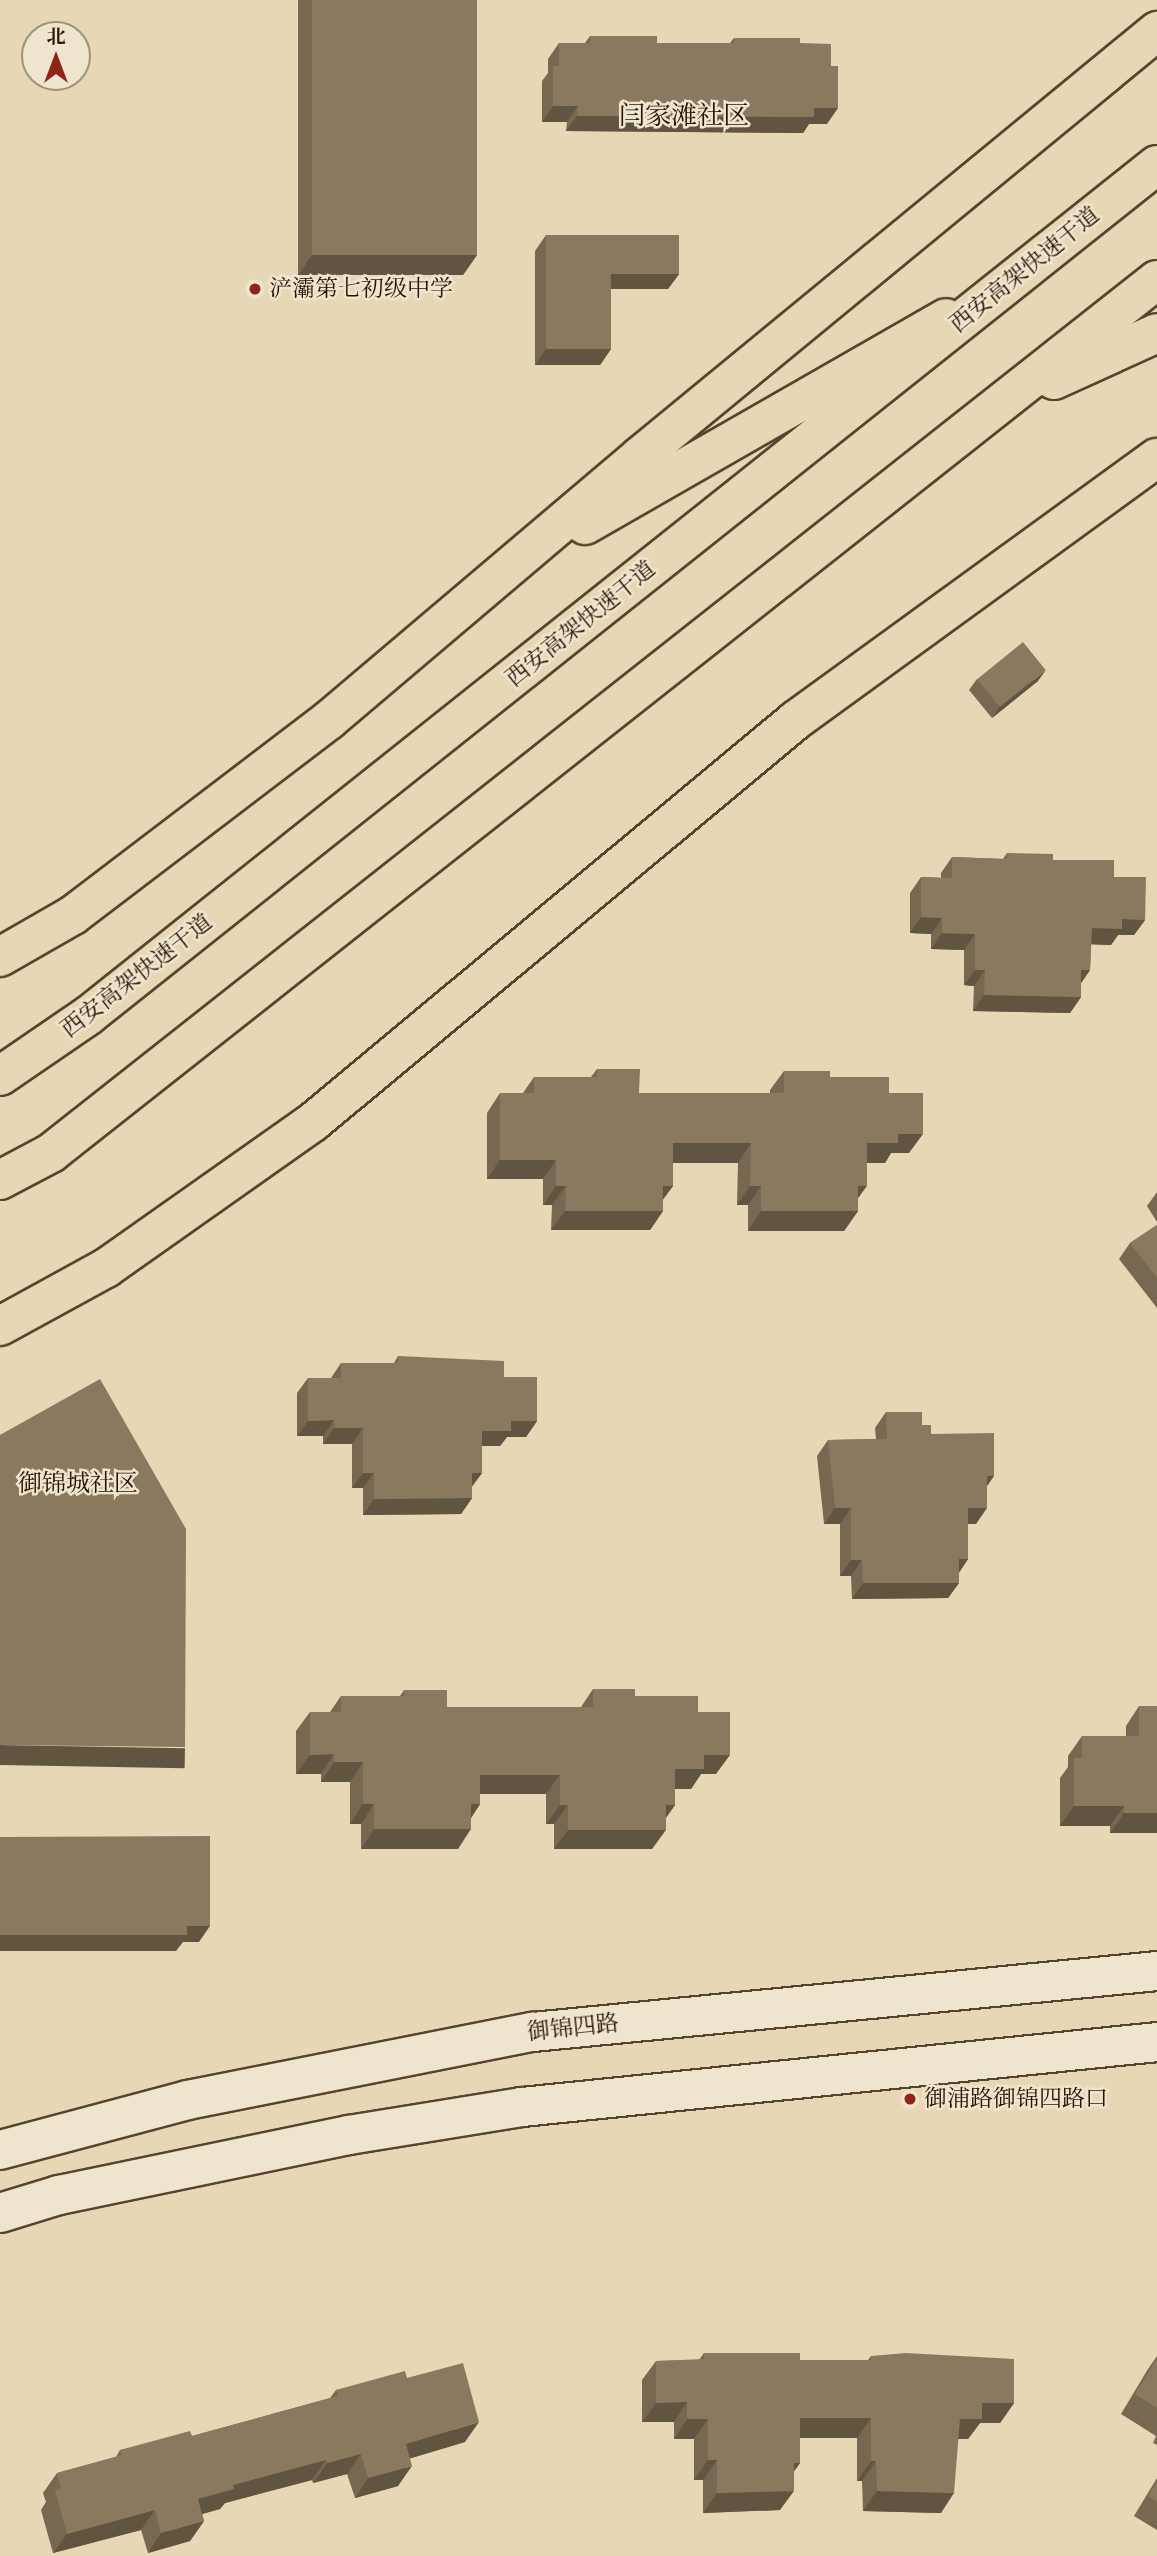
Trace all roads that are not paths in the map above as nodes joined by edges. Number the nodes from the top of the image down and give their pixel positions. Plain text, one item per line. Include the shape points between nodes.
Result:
1 (1157, 31) edge
2 (1157, 165) edge
3 (1157, 280) edge
4 (1012, 281) junction
5 (1157, 334) edge
6 (998, 406) junction
7 (1157, 457) edge
8 (502, 572) junction
9 (0, 957) edge
10 (0, 1076) edge
11 (0, 1180) edge
12 (0, 1326) edge
13 (1157, 1971) edge
14 (1157, 2042) edge
15 (0, 2150) edge
16 (0, 2213) edge

1 - 8 main road
2 - 4 main road, 西安高架快速干道
3 - 6 main road
4 - 8 main road
4 - 10 main road, 西安高架快速干道 via 89,1015
5 - 6 main road
6 - 11 main road via 51,1153
7 - 12 main road via 796,720 313,1122 106,1268
8 - 9 main road via 329,720 73,915
13 - 15 street, 御锦四路 via 533,2032 188,2100
14 - 16 street via 522,2107 349,2135 59,2195

